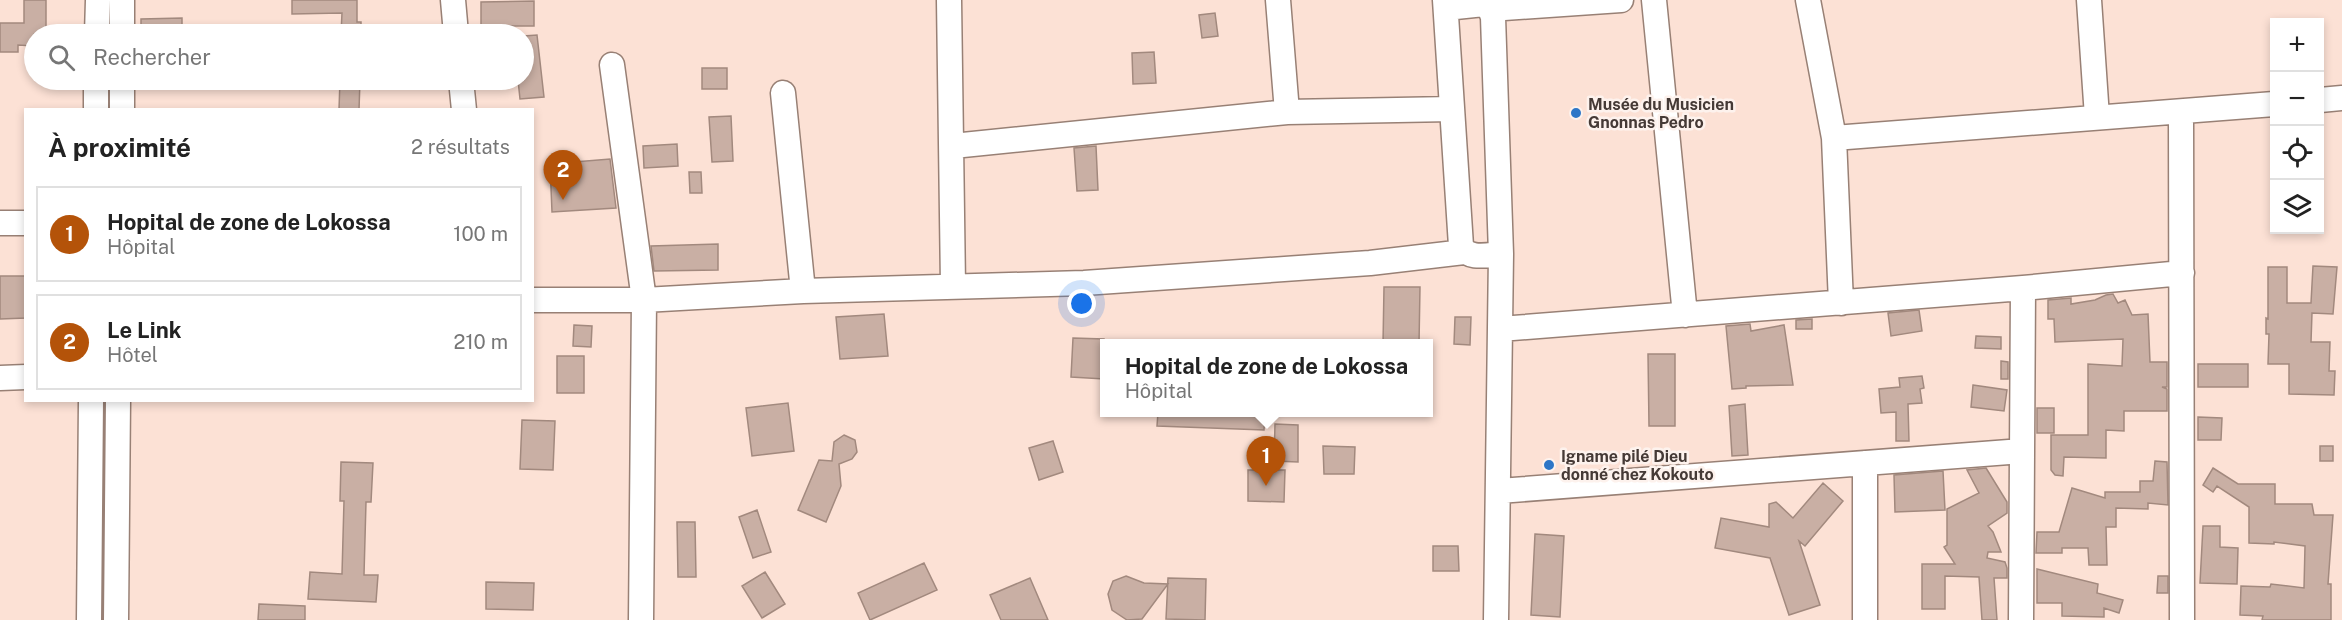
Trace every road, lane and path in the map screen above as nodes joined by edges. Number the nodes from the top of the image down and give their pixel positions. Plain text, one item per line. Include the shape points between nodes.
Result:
1 (98, 0) edge
2 (122, 0) edge
3 (453, 0) edge
4 (949, 0) edge
5 (1278, 0) edge
6 (1621, 0) edge
7 (1654, 0) edge
8 (1808, 0) edge
9 (2089, 0) edge
10 (1445, 4) edge
11 (1490, 9) junction
12 (97, 24) edge
13 (122, 24) edge
14 (455, 24) edge
15 (612, 66) dead end
16 (96, 90) edge
17 (122, 90) edge
18 (462, 90) edge
19 (783, 93) dead end
20 (2342, 98) edge
21 (2324, 100) edge
22 (2270, 104) edge
23 (96, 108) edge
24 (122, 108) edge
25 (464, 108) edge
26 (1452, 109) junction
27 (1287, 112) junction
28 (2181, 113) junction
29 (2097, 117) junction
30 (1833, 138) junction
31 (953, 146) junction
32 (0, 223) edge
33 (24, 223) edge
34 (1464, 252) junction
35 (1501, 254) junction
36 (2182, 273) junction
37 (953, 286) junction
38 (2023, 288) junction
39 (803, 291) junction
40 (534, 300) edge
41 (644, 300) junction
42 (1841, 303) junction
43 (1685, 315) junction
44 (1500, 329) junction
45 (24, 377) edge
46 (0, 378) edge
47 (91, 402) edge
48 (118, 402) edge
49 (2022, 451) junction
50 (1865, 463) junction
51 (1499, 491) junction
52 (89, 620) edge
53 (116, 620) edge
54 (641, 620) edge
55 (1496, 620) edge
56 (1865, 620) edge
57 (2021, 620) edge
58 (2182, 620) edge

1 - 12 street
2 - 13 street
3 - 14 street
4 - 31 street
5 - 27 street
6 - 11 street
7 - 43 street
8 - 30 street
9 - 29 street
10 - 11 street via 1484,4
10 - 26 street
11 - 35 street
15 - 41 street
16 - 23 street
17 - 24 street
18 - 25 street
19 - 39 street
20 - 21 street
22 - 28 street
26 - 27 street
26 - 34 street
27 - 31 street
28 - 29 street
28 - 36 street
29 - 30 street
30 - 42 street
31 - 37 street
32 - 33 street
34 - 35 street
34 - 37 street via 1370,263 1096,282
35 - 44 street
36 - 38 street
36 - 58 street
37 - 39 street
38 - 42 street
38 - 49 street
39 - 41 street
40 - 41 street
41 - 54 street
42 - 43 street
43 - 44 street
44 - 51 street
45 - 46 street
47 - 52 street
48 - 53 street
49 - 50 street
49 - 57 street
50 - 51 street
50 - 56 street
51 - 55 street

